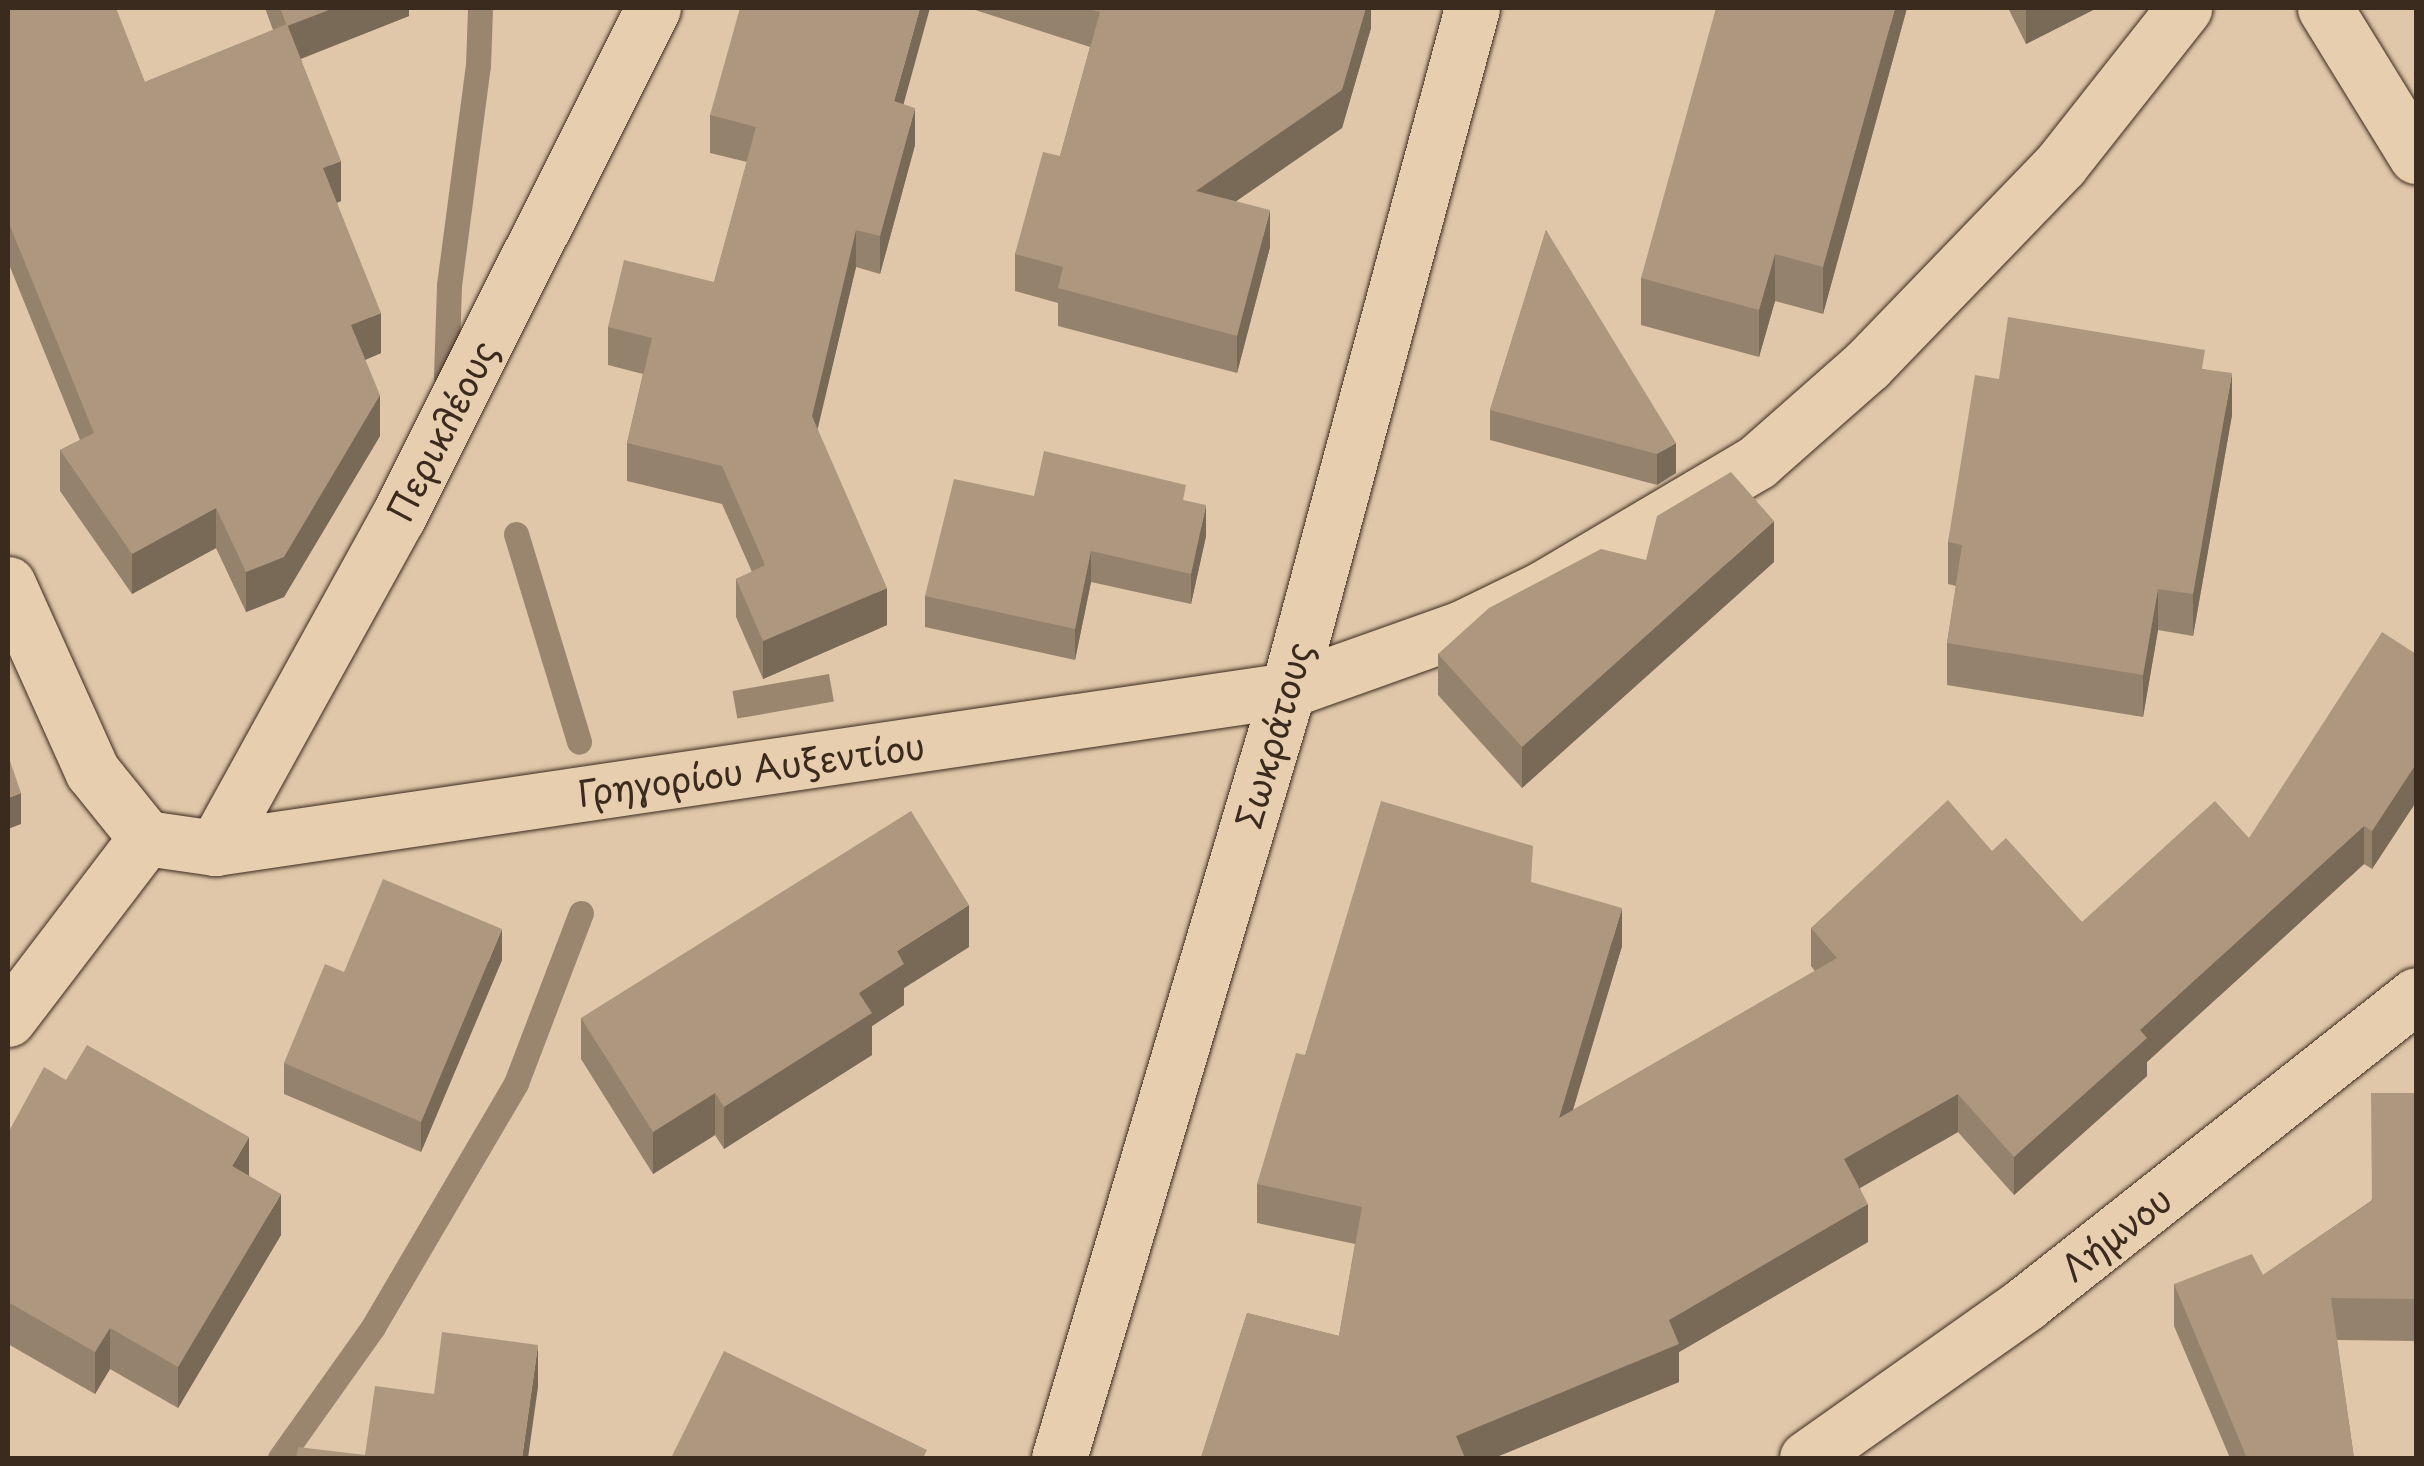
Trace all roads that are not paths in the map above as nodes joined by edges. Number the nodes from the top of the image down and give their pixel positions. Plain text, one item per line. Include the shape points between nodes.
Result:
1 (653, 8) edge
2 (1472, 8) edge
3 (2184, 8) edge
4 (2325, 8) edge
5 (2416, 156) edge
6 (8, 584) edge
7 (1288, 690) junction
8 (146, 838) junction
9 (215, 848) junction
10 (2416, 995) edge
11 (8, 1019) edge
12 (1060, 1458) edge
13 (1807, 1458) edge

1 - 9 street, Περικλέους via 398,517
2 - 7 street, Σωκράτους
3 - 7 street, Γρηγορίου Αυξεντίου via 2061,164 1868,364 1757,462 1647,533 1462,628
4 - 5 street
6 - 8 street via 92,772
7 - 9 street, Γρηγορίου Αυξεντίου
7 - 12 street, Σωκράτους
8 - 9 street, Γρηγορίου Αυξεντίου
8 - 11 street
10 - 13 street, Λήμνου via 2026,1304

